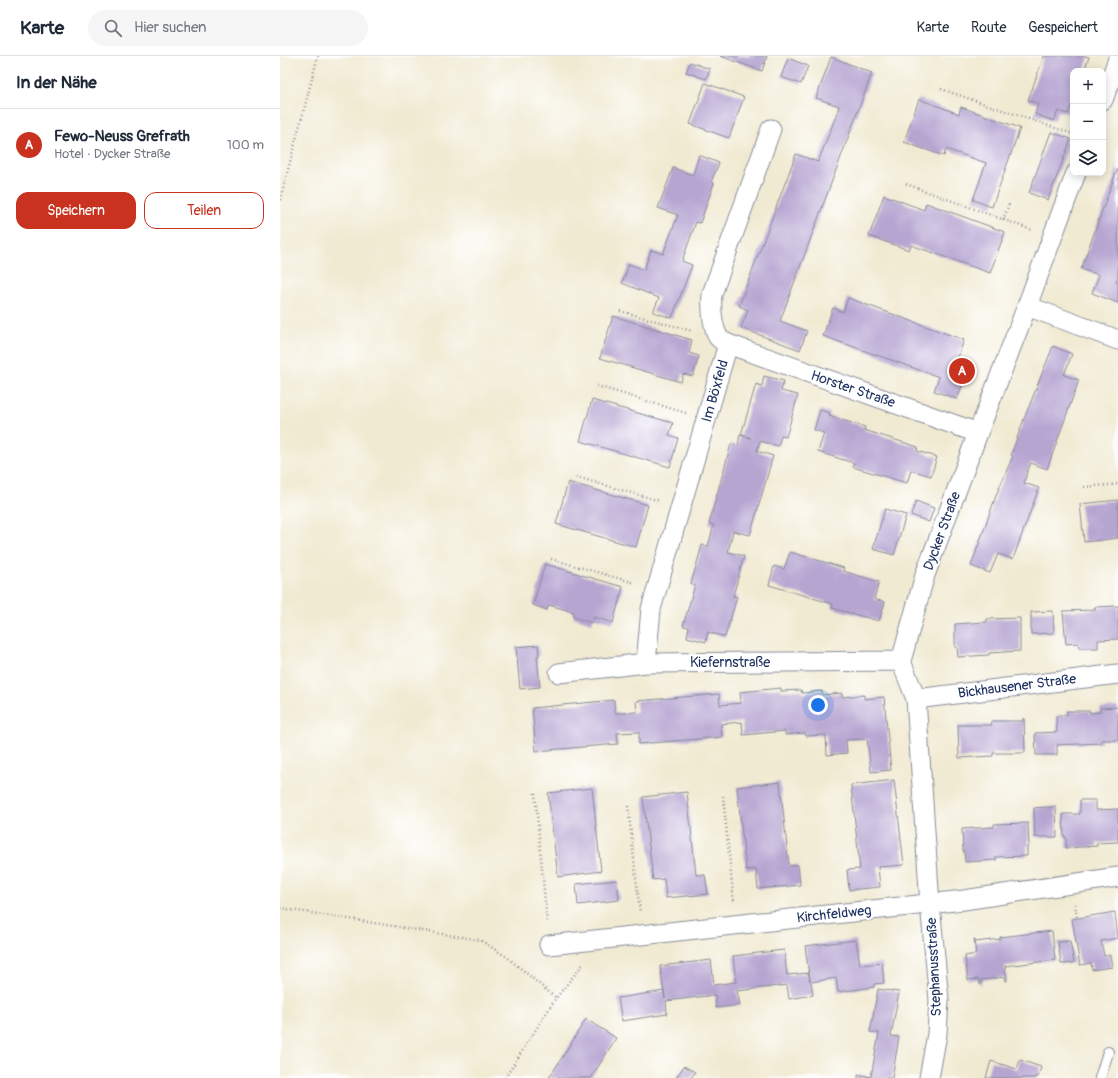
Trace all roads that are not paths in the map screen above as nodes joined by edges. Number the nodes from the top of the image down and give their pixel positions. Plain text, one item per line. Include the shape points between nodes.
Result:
1 (1118, 58) edge
2 (1106, 92) edge
3 (771, 129) dead end
4 (1075, 176) edge
5 (1027, 306) junction
6 (1118, 340) edge
7 (724, 341) junction
8 (978, 433) junction
9 (901, 661) junction
10 (646, 663) junction
11 (559, 673) dead end
12 (1118, 674) edge
13 (916, 698) junction
14 (1118, 877) edge
15 (930, 904) junction
16 (549, 945) road end
17 (1108, 1052) dead end
18 (929, 1078) edge
19 (1100, 1078) edge

1 - 2 street
3 - 7 street, Im Böxfeld via 712,294 712,317
4 - 5 street, Dycker Straße
5 - 6 street
5 - 8 street, Dycker Straße
7 - 8 street, Horster Straße
7 - 10 street, Im Böxfeld via 707,420 651,609
8 - 9 street, Dycker Straße via 925,575
9 - 10 street, Kiefernstraße
9 - 13 street
10 - 11 street, Kiefernstraße
12 - 13 street, Bickhausener Straße
13 - 15 street
14 - 15 street, Kirchfeldweg
15 - 16 street, Kirchfeldweg
15 - 18 street, Stephanusstraße via 939,1000 937,1034
17 - 19 lane

